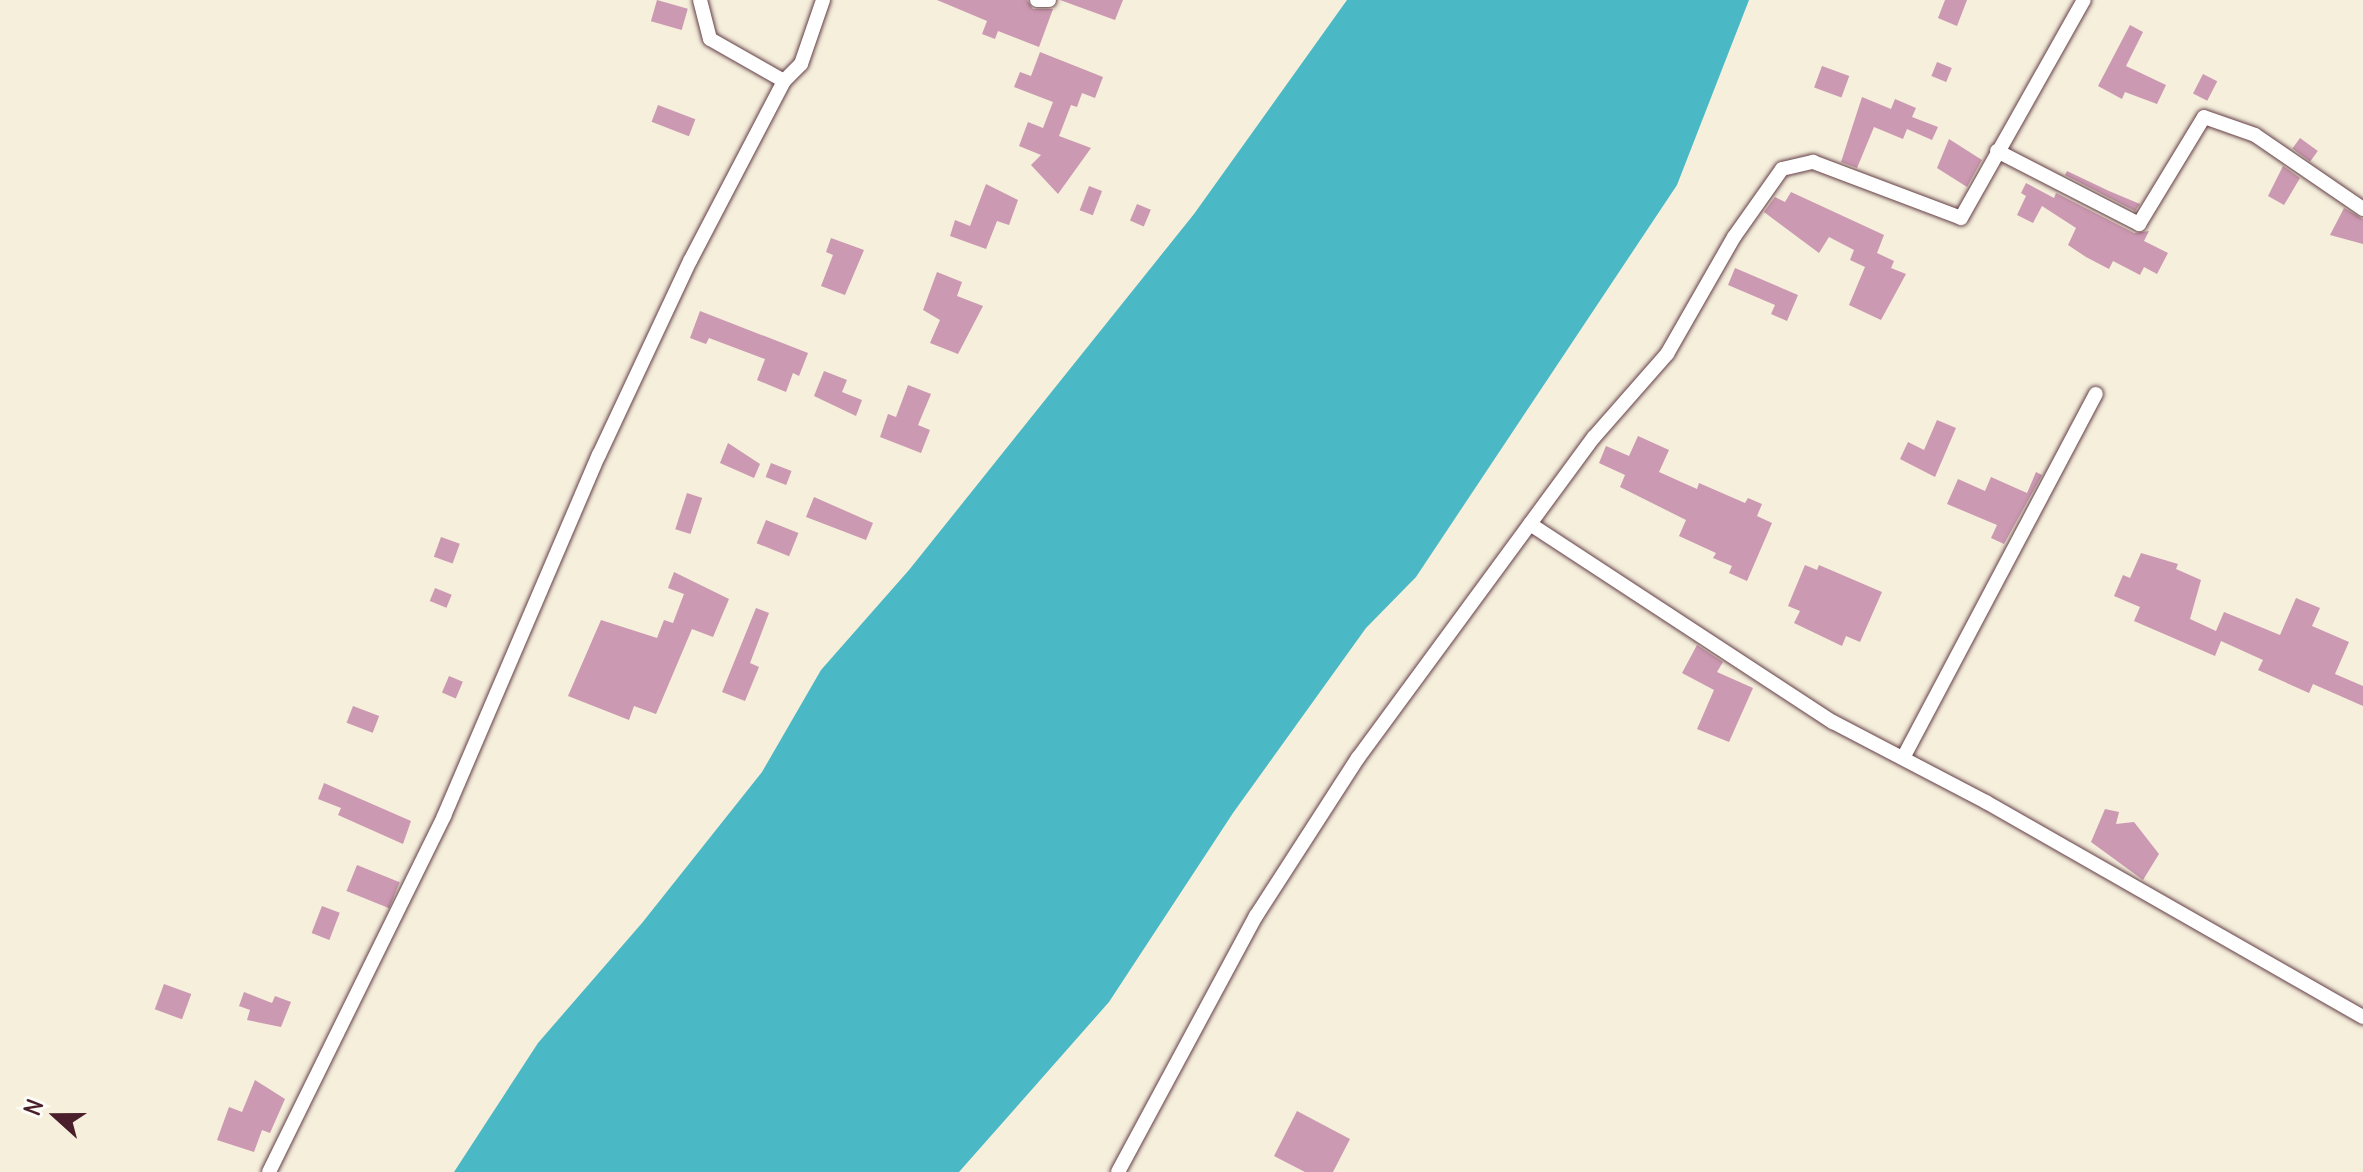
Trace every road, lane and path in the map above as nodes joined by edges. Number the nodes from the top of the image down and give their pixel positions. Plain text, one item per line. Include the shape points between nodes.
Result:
1 (700, 0) edge
2 (823, 0) edge
3 (1037, 0) edge
4 (1049, 0) edge
5 (2084, 0) edge
6 (784, 81) junction
7 (1997, 151) junction
8 (2363, 209) edge
9 (2096, 394) dead end
10 (1530, 524) junction
11 (1903, 758) junction
12 (2363, 1017) edge
13 (269, 1172) edge
14 (1118, 1172) edge

1 - 6 street via 710,39
2 - 6 street via 801,64
3 - 4 street
5 - 7 street
6 - 13 street via 690,261 599,455 444,816
7 - 8 street via 2139,224 2204,117 2255,135
7 - 10 street via 1961,218 1813,162 1782,169 1734,237 1667,354 1594,437
9 - 11 street
10 - 11 street via 1766,680
10 - 14 street via 1358,758 1256,916
11 - 12 street

